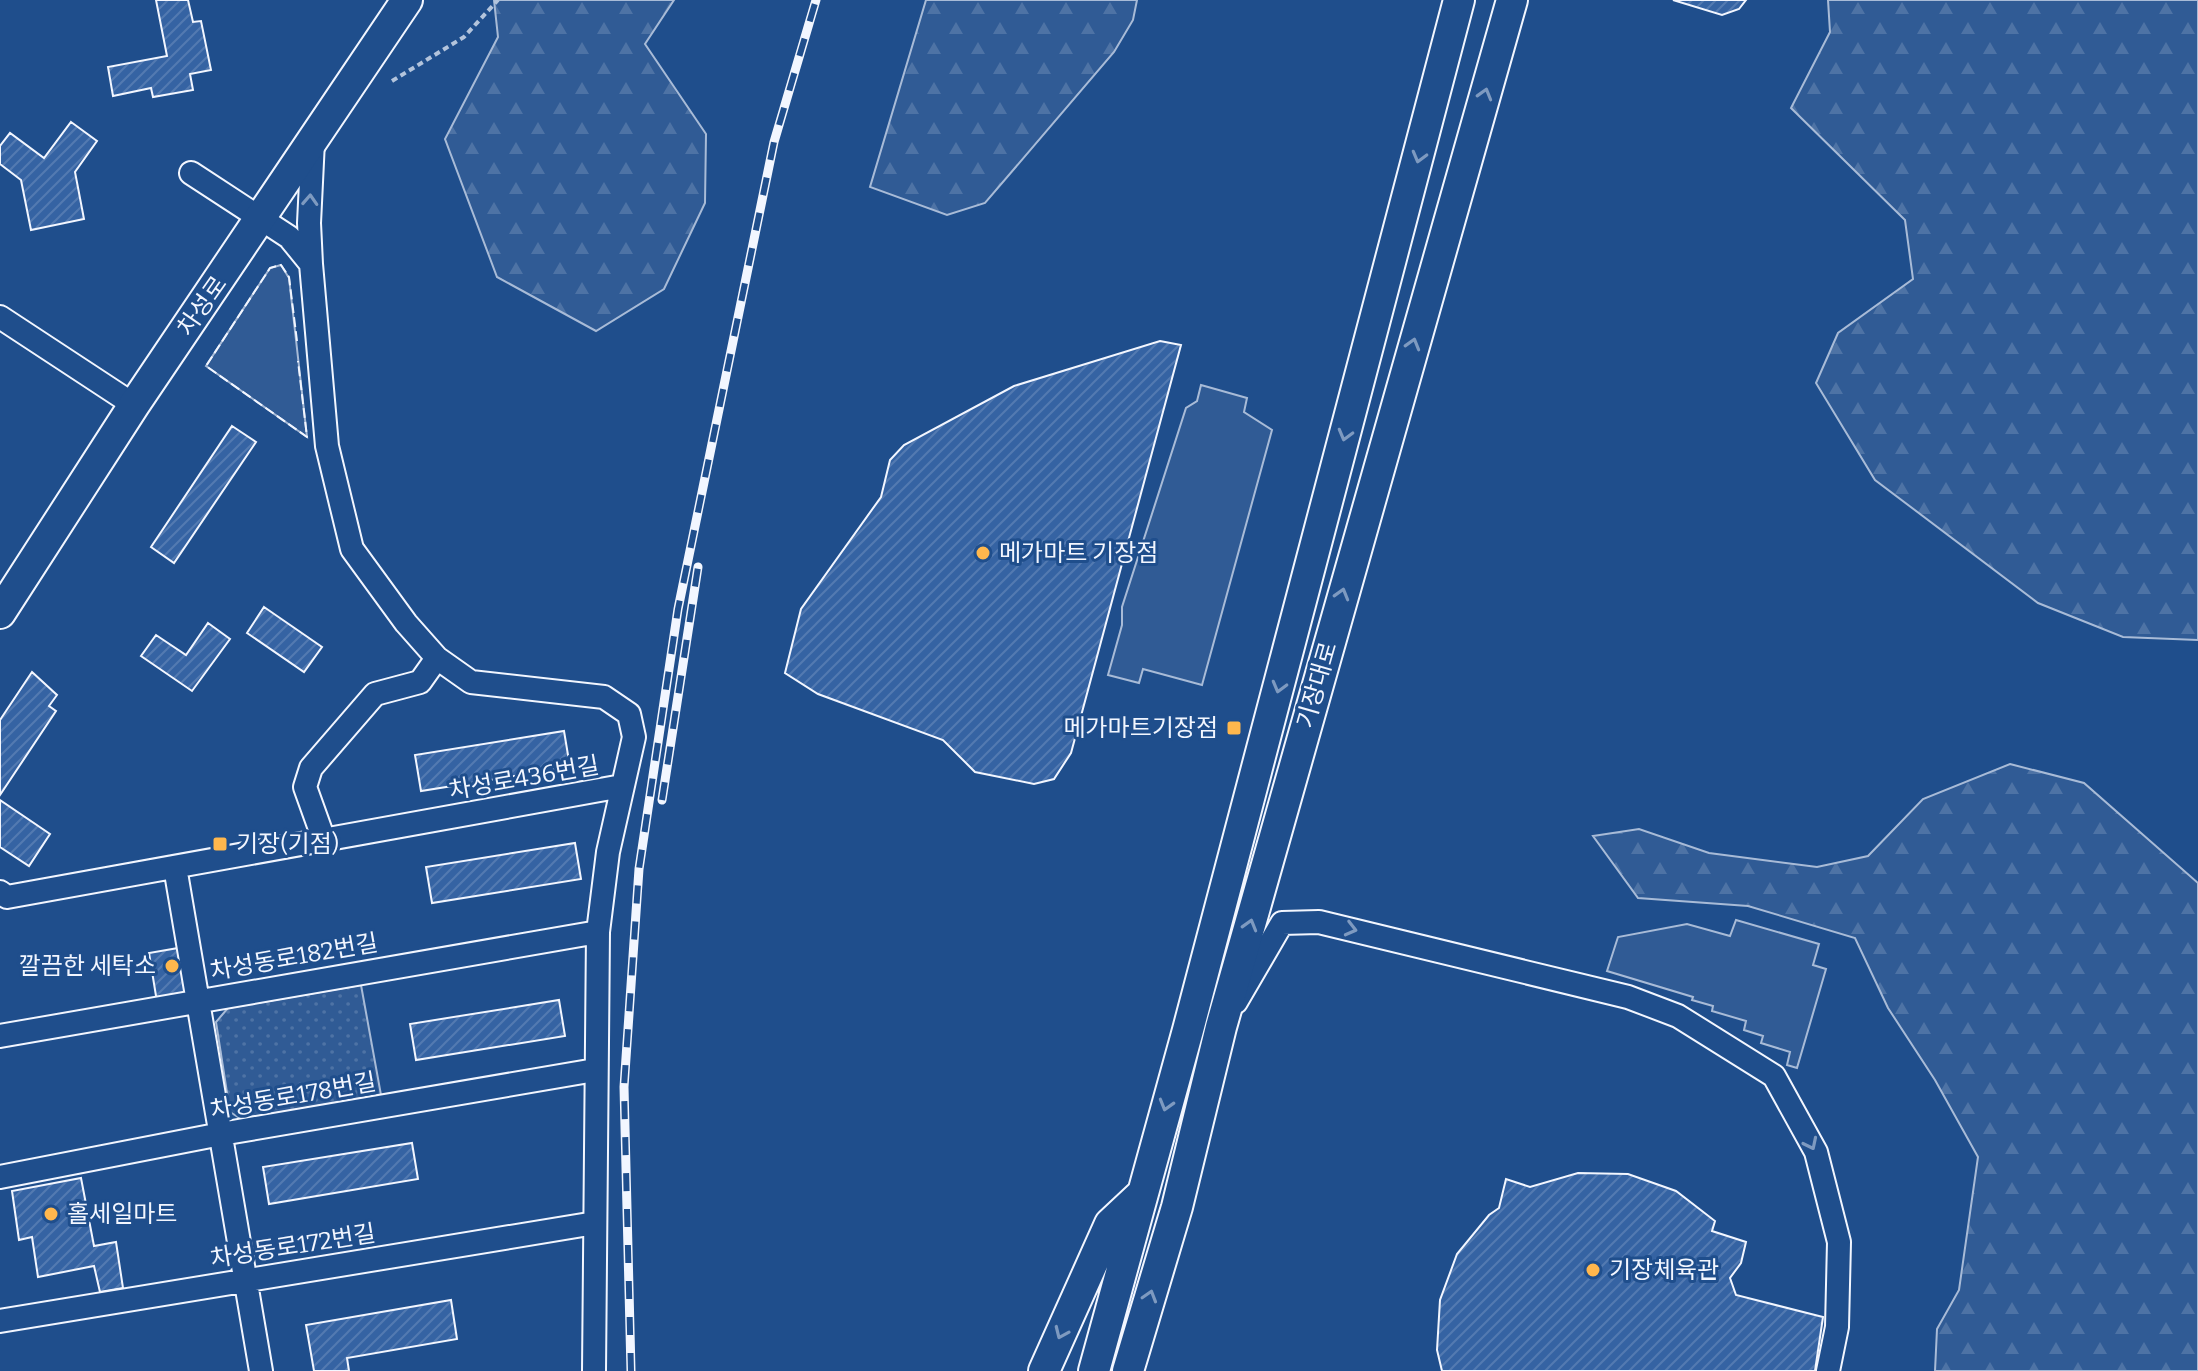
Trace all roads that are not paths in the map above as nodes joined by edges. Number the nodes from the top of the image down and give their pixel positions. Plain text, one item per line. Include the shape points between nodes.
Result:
1 (407, 0) edge
2 (1459, 0) edge
3 (1512, 0) edge
4 (313, 136) junction
5 (191, 173) dead end
6 (261, 220) junction
7 (311, 264) junction
8 (0, 317) edge
9 (134, 405) junction
10 (0, 613) edge
11 (437, 658) junction
12 (622, 786) junction
13 (324, 840) junction
14 (175, 867) junction
15 (0, 892) edge
16 (598, 932) junction
17 (198, 1000) junction
18 (1221, 1027) junction
19 (0, 1036) edge
20 (595, 1070) junction
21 (221, 1134) junction
22 (0, 1177) edge
23 (1141, 1195) junction
24 (595, 1223) junction
25 (246, 1281) junction
26 (0, 1321) edge
27 (261, 1371) edge
28 (594, 1371) edge
29 (1044, 1371) edge
30 (1094, 1371) edge
31 (1128, 1371) edge
32 (1828, 1371) edge

1 - 4 main road, 차성로
2 -> 23 main road, 기장대로
18 -> 3 main road, 기장대로
4 - 6 main road, 차성로
7 -> 4 street
5 - 6 street
6 - 7 street via 289,237
6 - 9 main road, 차성로
7 - 11 street via 327,446 352,549
8 - 9 street
9 - 10 main road, 차성로
11 - 12 street via 471,682 604,697 617,705 629,714 634,737
11 - 13 street via 420,682 375,694 311,768 305,787
12 - 13 street, 차성로436번길
12 - 16 street, 차성로436번길
13 - 14 street, 차성로436번길
14 - 15 street, 차성로436번길 via 7,897
14 - 17 street
16 - 17 street, 차성동로182번길
16 - 20 street, 차성로436번길
17 - 19 street, 차성동로182번길
17 - 21 street
31 -> 18 main road, 기장대로 via 1177,1207
18 -> 32 street via 1282,923 1319,922 1628,997 1678,1016 1774,1076 1816,1152 1839,1242 1837,1327
20 - 21 street, 차성동로178번길
20 - 24 street, 차성로436번길
21 - 22 street, 차성동로178번길
21 - 25 street
23 -> 29 main road via 1110,1224
23 - 30 main road, 기장대로
24 - 25 street, 차성동로172번길
24 - 28 street, 차성로436번길
25 - 26 street, 차성동로172번길
25 - 27 street

